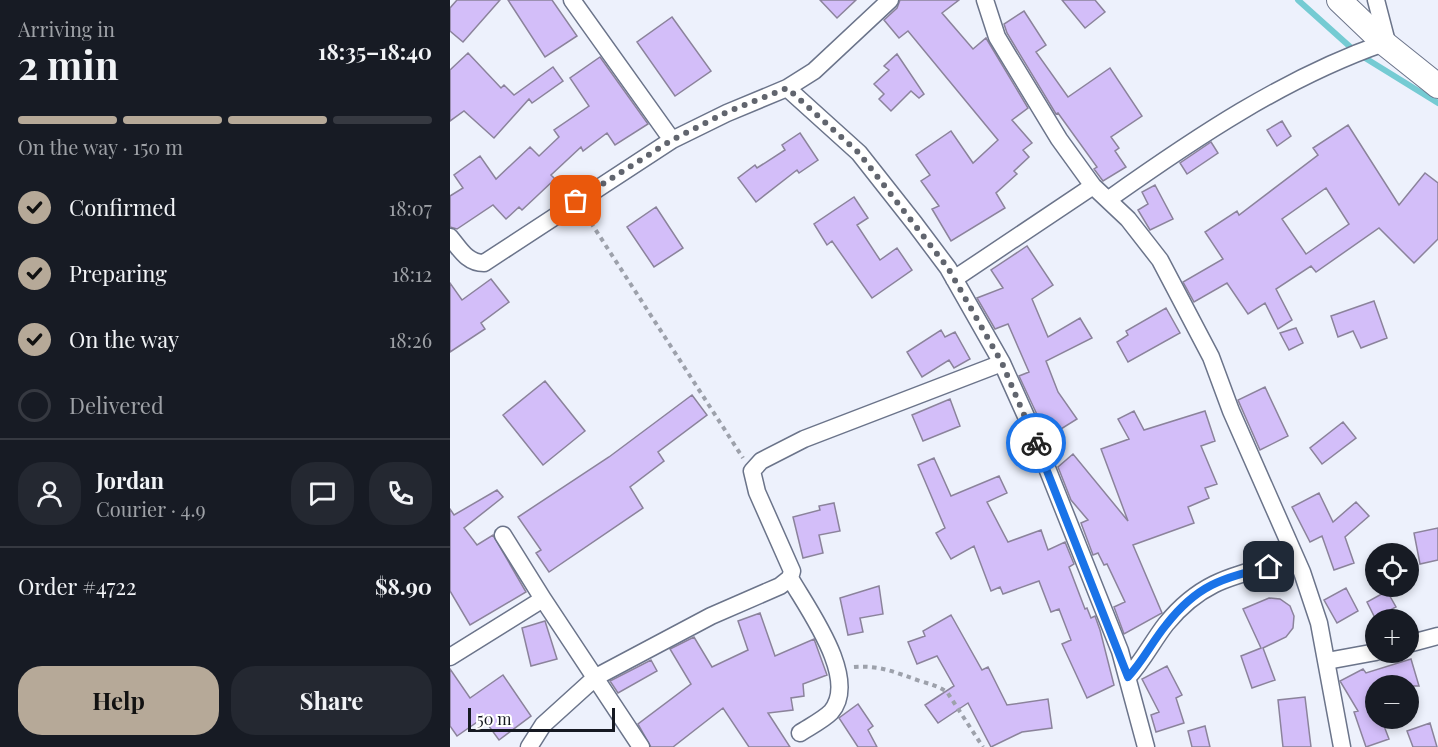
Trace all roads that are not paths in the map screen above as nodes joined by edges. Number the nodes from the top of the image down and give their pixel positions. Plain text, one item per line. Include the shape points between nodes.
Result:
1 (572, 0) edge
2 (890, 0) edge
3 (985, 0) edge
4 (1339, 0) edge
5 (1376, 0) edge
6 (1386, 45) junction
7 (1438, 86) edge
8 (787, 88) junction
9 (672, 140) junction
10 (1093, 186) junction
11 (1109, 199) junction
12 (450, 237) edge
13 (954, 279) junction
14 (1002, 363) junction
15 (503, 535) dead end
16 (1296, 559) junction
17 (790, 578) junction
18 (543, 599) junction
19 (1438, 636) edge
20 (1419, 641) edge
21 (1365, 654) edge
22 (450, 657) edge
23 (1327, 661) junction
24 (596, 677) junction
25 (1128, 677) junction
26 (800, 733) dead end
27 (529, 747) edge
28 (641, 747) edge
29 (1146, 747) edge
30 (1342, 747) edge

1 - 9 street
2 - 8 street via 814,71
3 - 10 street via 998,37 1018,73
4 - 6 street
5 - 6 street
6 - 7 street
6 - 11 street via 1315,71 1271,95 1205,132
8 - 9 street
8 - 13 street via 859,153
9 - 12 street via 484,263 466,258
10 - 11 street
10 - 13 street
11 - 16 street via 1160,260 1211,357
13 - 14 street
14 - 17 street via 804,439 761,461 752,471 757,492 792,571
14 - 25 street
15 - 18 street
16 - 23 street via 1319,623
16 - 25 street via 1213,582 1165,626
17 - 24 street
17 - 26 street via 839,669 840,695 831,712
18 - 22 street
18 - 24 street
19 - 20 street
21 - 23 street
23 - 30 street
24 - 27 street via 543,725
24 - 28 street
25 - 29 street

